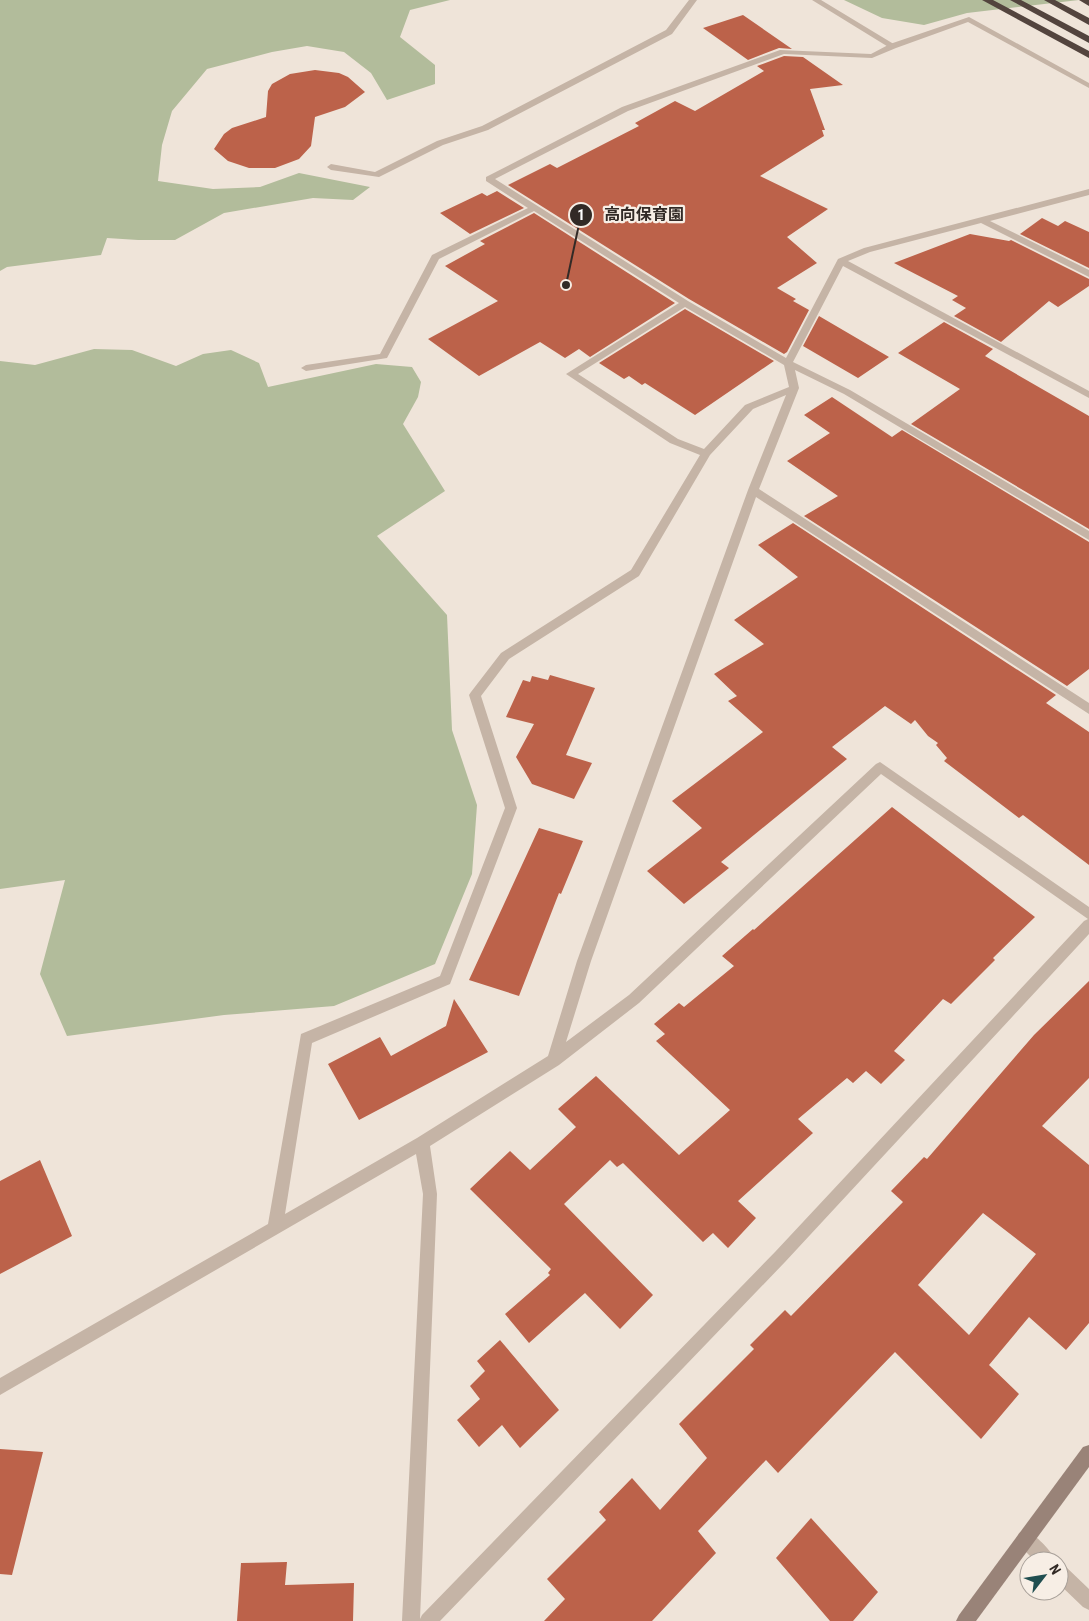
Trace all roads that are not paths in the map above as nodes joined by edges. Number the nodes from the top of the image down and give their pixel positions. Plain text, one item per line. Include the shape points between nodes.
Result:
1 (694, 0) edge
2 (816, 0) edge
3 (986, 0) edge
4 (1014, 0) edge
5 (1048, 0) edge
6 (1083, 0) edge
7 (1089, 3) edge
8 (1089, 22) edge
9 (1089, 40) edge
10 (893, 46) junction
11 (1089, 55) edge
12 (1089, 86) edge
13 (330, 167) dead end
14 (1089, 192) edge
15 (536, 207) junction
16 (982, 220) junction
17 (841, 261) junction
18 (1089, 274) edge
19 (685, 303) junction
20 (788, 363) junction
21 (306, 368) dead end
22 (794, 388) junction
23 (1089, 395) edge
24 (706, 453) junction
25 (753, 490) junction
26 (1089, 536) edge
27 (1089, 709) edge
28 (1089, 914) edge
29 (1089, 925) edge
30 (554, 1060) junction
31 (422, 1143) junction
32 (275, 1228) junction
33 (0, 1387) edge
34 (1089, 1453) edge
35 (1025, 1540) junction
36 (1037, 1551) edge
37 (1069, 1582) edge
38 (1089, 1601) edge
39 (411, 1621) edge
40 (428, 1621) edge
41 (965, 1621) edge

1 - 13 street via 670,32 485,128 440,143 376,175
2 - 10 street
3 - 11 highway
4 - 9 highway
5 - 8 highway
6 - 7 highway
10 - 12 street via 969,19
10 - 15 street via 872,56 784,52 625,109 489,179
14 - 16 street
15 - 19 street
15 - 21 street via 435,257 384,356
16 - 17 street via 867,250
16 - 18 street
17 - 20 street
17 - 23 street
19 - 20 street
19 - 24 street via 571,374 674,441
20 - 22 street
20 - 26 street via 847,392
22 - 24 street via 749,407
22 - 25 street
24 - 32 street via 635,573 505,656 475,695 511,808 480,892 445,980 306,1039
25 - 27 street
25 - 30 street via 584,961
28 - 30 street via 880,767 634,999
29 - 40 street via 773,1264
30 - 31 street
31 - 32 street
31 - 39 street via 430,1194
32 - 33 street
34 - 35 street
35 - 36 street
35 - 41 street
37 - 38 street

